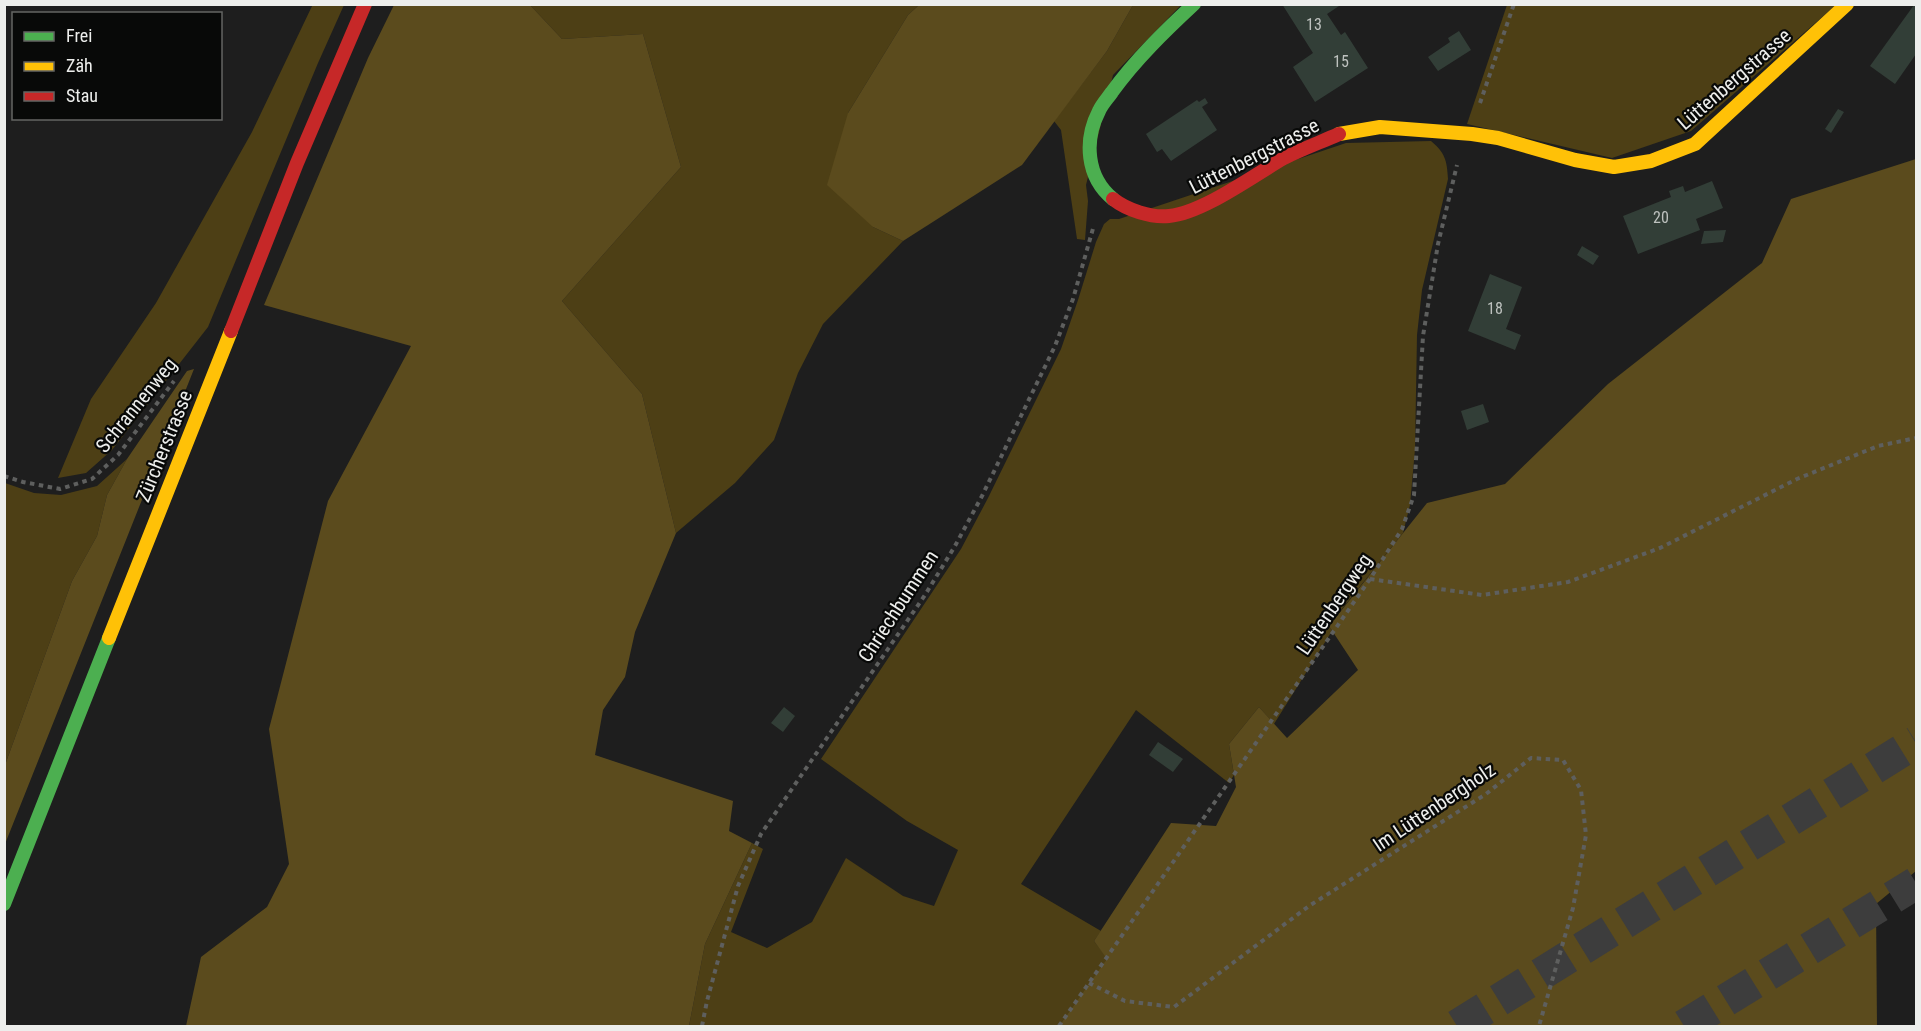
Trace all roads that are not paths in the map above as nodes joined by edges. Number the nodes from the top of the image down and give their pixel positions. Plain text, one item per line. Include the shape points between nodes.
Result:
1 (365, 4) edge
2 (1194, 4) edge
3 (1847, 4) edge
4 (4, 904) edge

1 - 4 street, Zürcherstrasse via 297,163
2 - 3 street, Lüttenbergstrasse via 1121,80 1099,110 1090,135 1089,157 1106,193 1121,205 1148,214 1169,216 1198,208 1287,158 1343,133 1380,127 1498,138 1614,167 1651,161 1695,144

